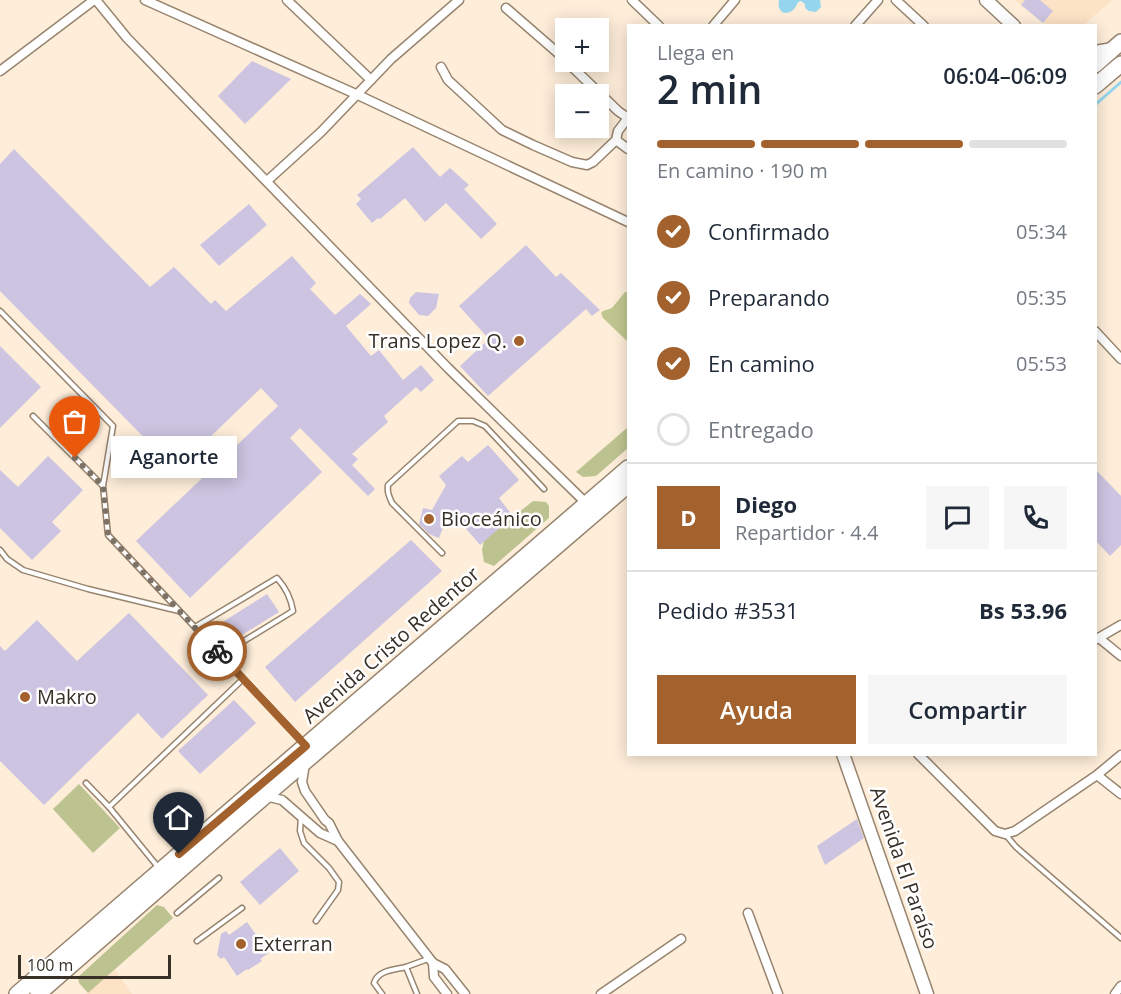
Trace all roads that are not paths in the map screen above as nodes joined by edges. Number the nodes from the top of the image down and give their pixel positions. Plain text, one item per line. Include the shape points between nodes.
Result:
1 (95, 0) edge
2 (145, 0) edge
3 (287, 0) edge
4 (459, 0) edge
5 (632, 0) edge
6 (735, 0) edge
7 (878, 0) edge
8 (896, 0) edge
9 (986, 0) edge
10 (506, 8) dead end
11 (657, 24) edge
12 (715, 24) edge
13 (857, 24) edge
14 (922, 24) edge
15 (1012, 24) edge
16 (1117, 45) edge
17 (555, 51) edge
18 (1097, 51) edge
19 (1097, 63) edge
20 (1121, 64) edge
21 (441, 67) dead end
22 (0, 70) edge
23 (577, 72) edge
24 (371, 80) junction
25 (1097, 84) edge
26 (358, 95) junction
27 (627, 117) edge
28 (627, 119) edge
29 (616, 140) junction
30 (627, 148) edge
31 (267, 181) junction
32 (627, 222) edge
33 (0, 311) edge
34 (1097, 333) edge
35 (1121, 358) edge
36 (33, 416) dead end
37 (627, 469) edge
38 (103, 486) junction
39 (627, 486) edge
40 (544, 489) dead end
41 (587, 504) junction
42 (0, 550) edge
43 (442, 553) dead end
44 (180, 611) junction
45 (1121, 625) edge
46 (195, 627) junction
47 (1097, 639) edge
48 (221, 655) junction
49 (1121, 656) edge
50 (243, 680) junction
51 (306, 746) junction
52 (1121, 755) edge
53 (844, 756) edge
54 (920, 756) edge
55 (305, 764) junction
56 (1097, 775) junction
57 (86, 783) dead end
58 (1121, 794) edge
59 (265, 796) junction
60 (109, 807) junction
61 (301, 816) junction
62 (1005, 834) junction
63 (338, 841) junction
64 (160, 870) junction
65 (219, 878) dead end
66 (242, 908) dead end
67 (177, 913) dead end
68 (748, 913) dead end
69 (316, 921) dead end
70 (1121, 938) edge
71 (681, 939) dead end
72 (197, 941) dead end
73 (431, 961) junction
74 (406, 967) junction
75 (1121, 986) edge
76 (17, 994) edge
77 (38, 994) edge
78 (382, 994) edge
79 (417, 994) edge
80 (447, 994) edge
81 (465, 994) edge
82 (601, 994) edge
83 (778, 994) edge
84 (927, 994) edge
85 (1115, 994) edge

1 - 22 street
1 - 31 street
2 - 26 street
3 - 24 street
4 - 24 street
5 - 11 street
6 - 12 street
7 - 13 street
8 - 14 street
9 - 15 street
10 - 17 street
16 - 18 street
16 - 19 highway
20 - 25 highway
21 - 29 street via 447,80 502,130 572,162 593,162
23 - 27 street
24 - 26 street
26 - 31 street
26 - 32 street
28 - 29 street
29 - 30 street
31 - 41 street via 448,368
33 - 38 lane via 113,426
34 - 35 street
36 - 38 lane
37 - 41 highway, Avenida Cristo Redentor
38 - 44 lane via 108,535
39 - 55 highway, Avenida Cristo Redentor
40 - 43 lane via 485,426 473,420 458,422 387,490 392,503
41 - 51 highway, Avenida Cristo Redentor
42 - 44 lane via 23,570
44 - 46 lane
45 - 47 street
46 - 48 lane
46 - 48 lane via 277,578 284,585 293,611
47 - 49 street
48 - 50 lane
50 - 51 lane
50 - 60 lane
51 - 64 highway, Avenida Cristo Redentor
52 - 56 street
53 - 84 street, Avenida El Paraíso
54 - 62 street via 995,831
55 - 59 highway, Avenida Cristo Redentor
55 - 63 street via 304,791
56 - 58 street
56 - 62 street via 1016,831
57 - 60 lane
59 - 61 street via 282,800
59 - 77 highway, Avenida Cristo Redentor
60 - 64 lane
61 - 63 street via 320,833
61 - 69 lane via 304,843 339,882 338,890
62 - 70 lane
63 - 73 street
64 - 76 highway, Avenida Cristo Redentor
65 - 67 lane
66 - 72 lane
68 - 83 street
71 - 82 street
73 - 74 lane
73 - 80 street via 434,977
73 - 81 street via 445,969
74 - 78 lane via 380,973 375,978
74 - 79 lane
75 - 85 street

